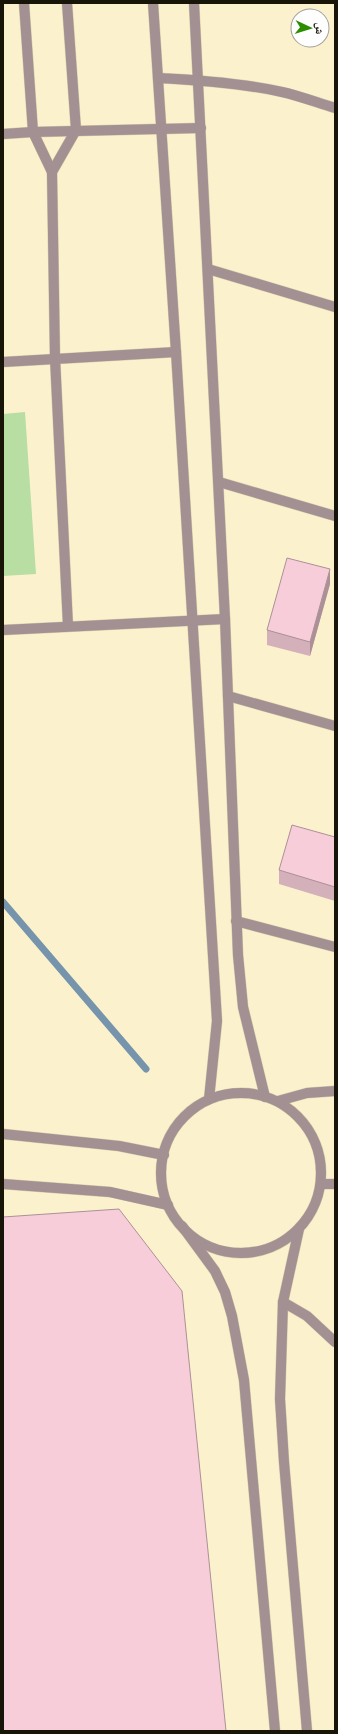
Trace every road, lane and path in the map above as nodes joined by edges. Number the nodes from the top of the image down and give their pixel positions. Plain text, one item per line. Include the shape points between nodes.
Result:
1 (24, 3) edge
2 (68, 3) edge
3 (153, 3) edge
4 (194, 3) edge
5 (158, 78) junction
6 (198, 80) junction
7 (335, 108) edge
8 (201, 128) junction
9 (76, 130) junction
10 (161, 130) junction
11 (34, 132) junction
12 (3, 134) edge
13 (52, 172) junction
14 (208, 269) junction
15 (335, 307) edge
16 (176, 352) junction
17 (54, 358) junction
18 (3, 362) edge
19 (219, 482) junction
20 (335, 516) edge
21 (225, 618) junction
22 (193, 620) junction
23 (68, 626) junction
24 (3, 630) edge
25 (228, 696) junction
26 (335, 726) edge
27 (236, 921) junction
28 (335, 947) edge
29 (335, 1091) edge
30 (266, 1097) junction
31 (209, 1099) junction
32 (278, 1101) junction
33 (3, 1134) edge
34 (164, 1155) junction
35 (3, 1184) edge
36 (321, 1184) junction
37 (335, 1184) edge
38 (168, 1205) junction
39 (182, 1226) junction
40 (299, 1229) junction
41 (283, 1302) junction
42 (335, 1342) edge
43 (275, 1731) edge
44 (307, 1731) edge

1 - 11 street
2 - 9 street
3 - 5 street
4 - 6 street
5 - 6 street
5 - 10 street
6 - 7 street via 282,92
6 - 8 street
8 - 10 street
8 - 14 street
9 - 10 street
9 - 11 street
9 - 13 street
10 - 16 street
11 - 12 street
11 - 13 street
13 - 17 street
14 - 15 street
14 - 19 street
16 - 17 street
16 - 22 street
17 - 18 street
17 - 23 street
19 - 20 street
19 - 21 street
21 - 22 street
21 - 25 street
22 - 23 street
22 - 31 street via 218,1021
23 - 24 street
25 - 26 street
25 - 27 street
27 - 28 street
27 - 30 street via 243,1006
29 - 32 street via 308,1093
30 - 31 street via 256,1093 232,1093
30 - 32 street
31 - 34 street via 189,1112 173,1131
32 - 36 street via 298,1116 312,1136 320,1160
33 - 34 street via 119,1146
34 - 38 street via 162,1180
35 - 38 street via 110,1192
36 - 37 street
36 - 40 street via 313,1208
38 - 39 street
39 - 40 street via 202,1243 227,1252 253,1252 278,1244
39 - 43 street via 215,1271 225,1292 244,1380
40 - 41 street
41 - 42 street via 308,1316
41 - 44 street via 280,1400

